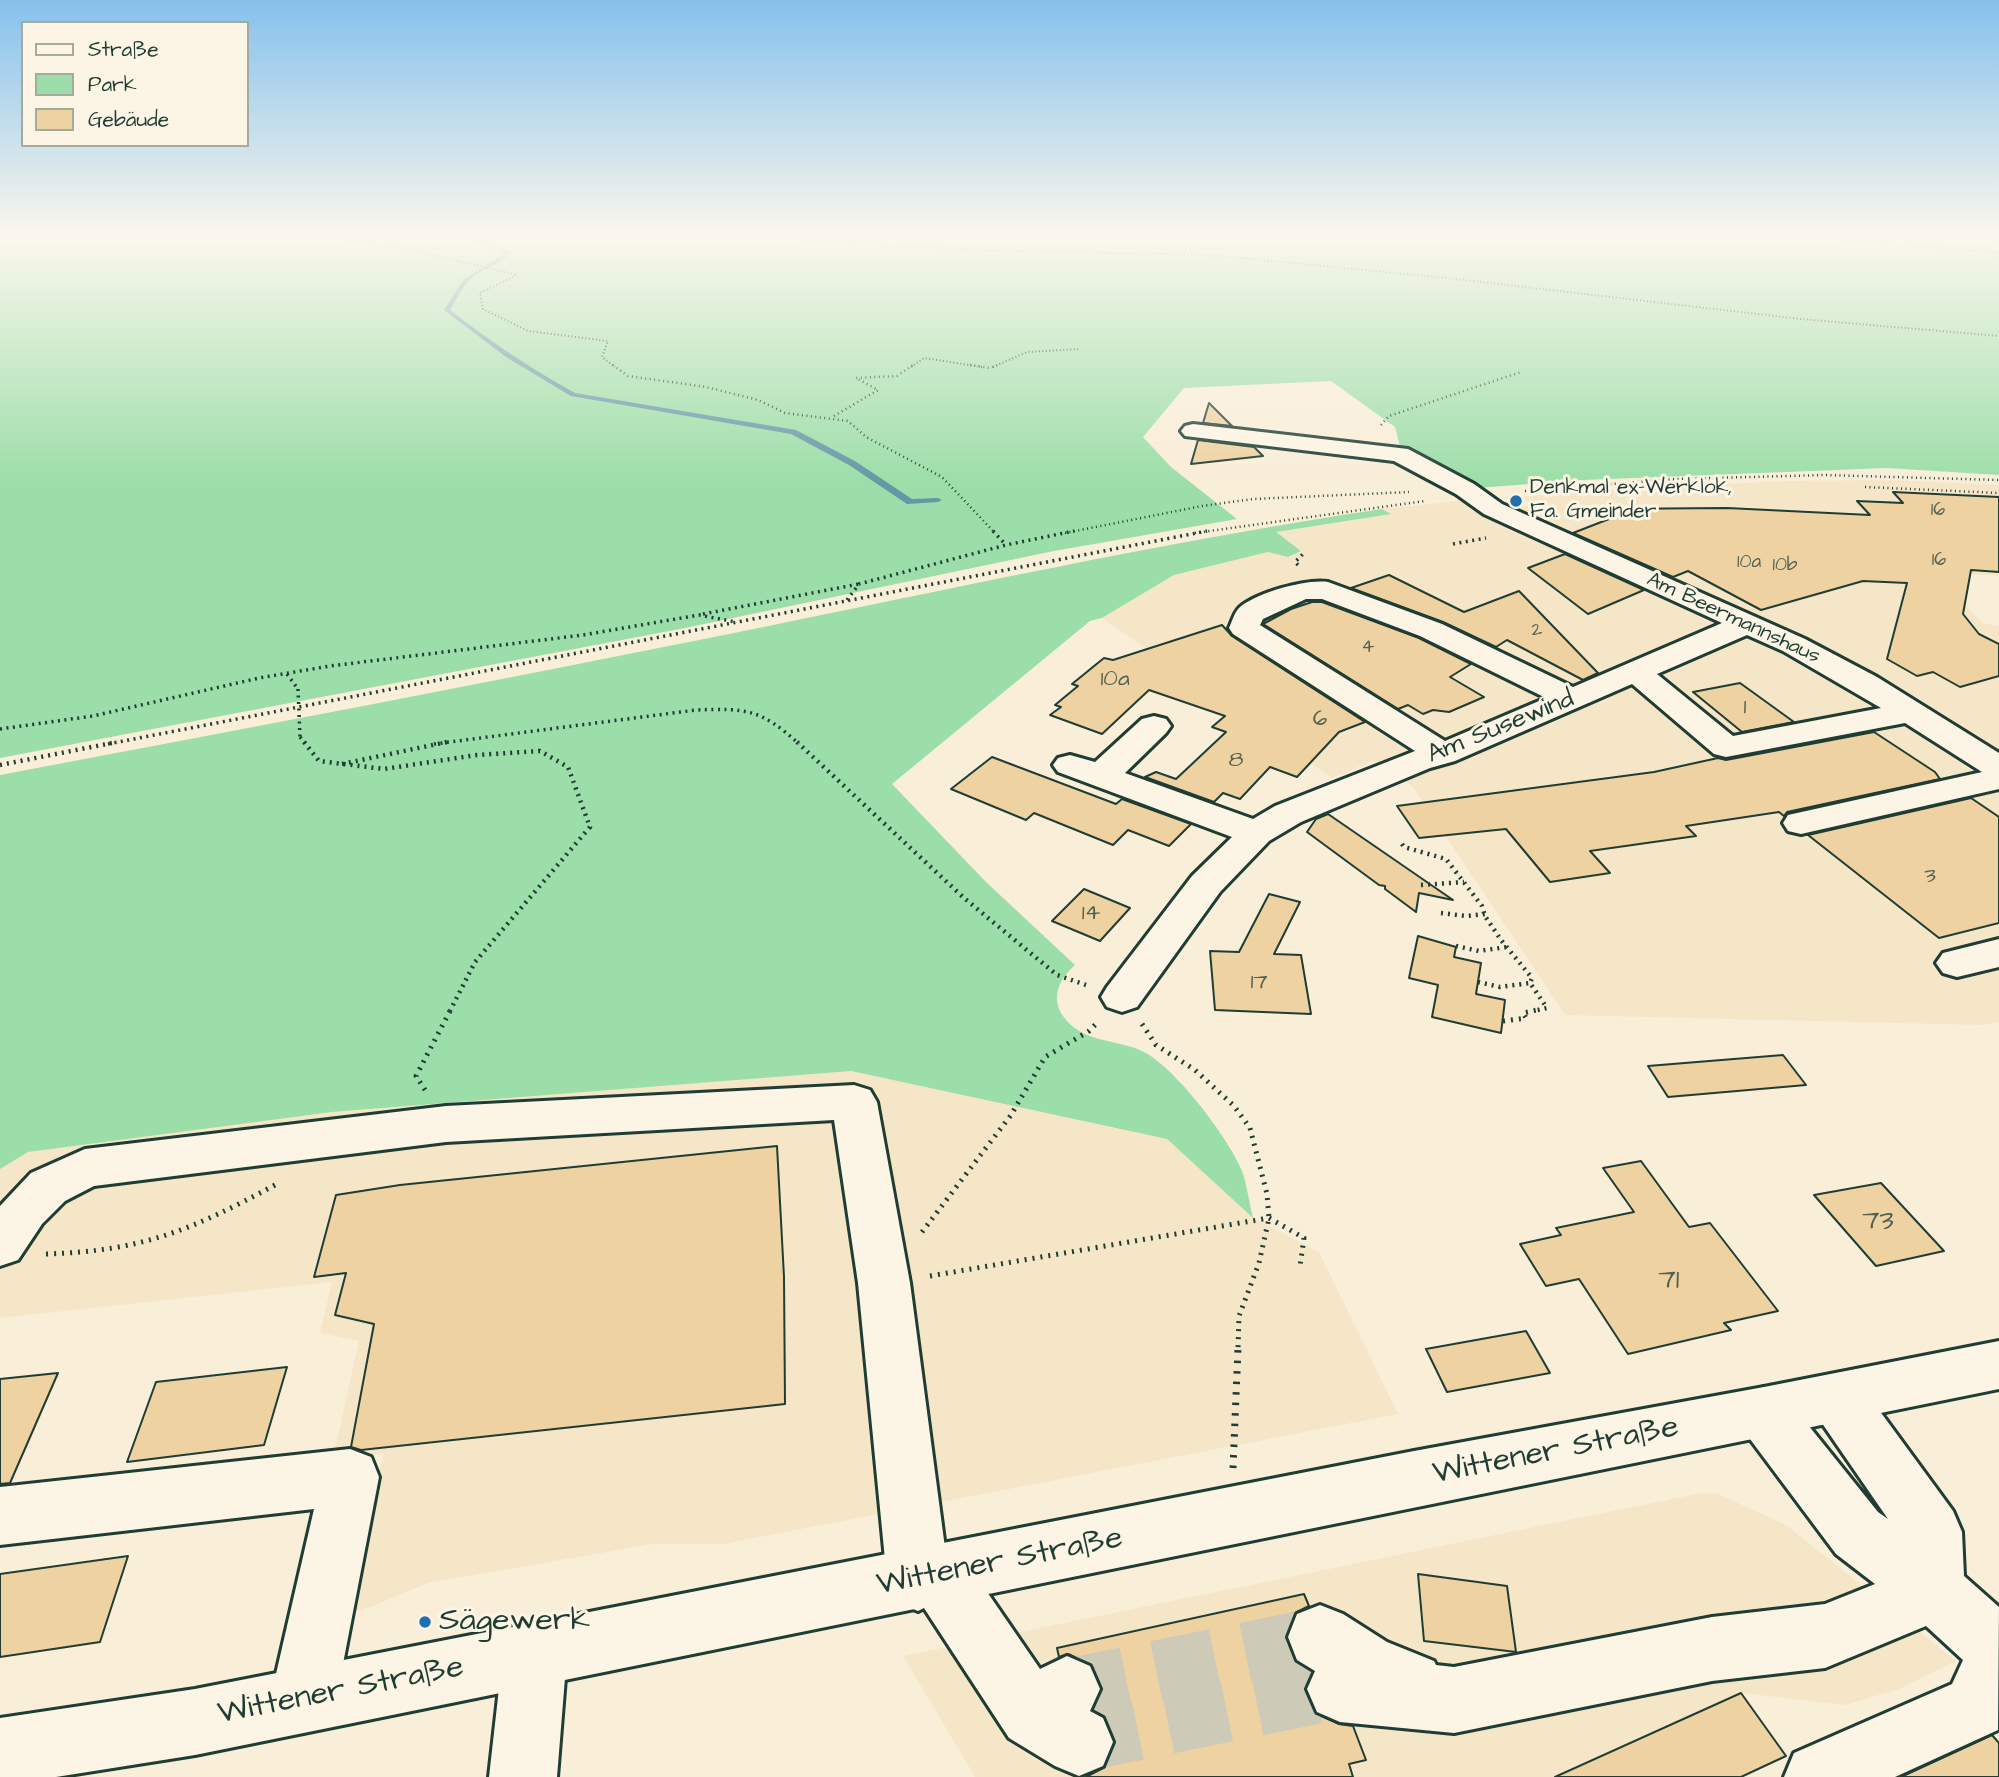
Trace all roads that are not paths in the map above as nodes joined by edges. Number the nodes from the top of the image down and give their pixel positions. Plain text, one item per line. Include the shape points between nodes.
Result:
1 (1192, 419) dead end
2 (1746, 624) junction
3 (1636, 671) junction
4 (1573, 699) junction
5 (1910, 712) junction
6 (1154, 726) dead end
7 (1443, 754) junction
8 (1995, 764) edge
9 (1070, 765) dead end
10 (1105, 778) junction
11 (1801, 823) dead end
12 (1256, 833) junction
13 (1999, 953) edge
14 (1957, 964) dead end
15 (1122, 997) road end
16 (13, 1227) edge
17 (1999, 1364) edge
18 (1837, 1398) junction
19 (1764, 1413) junction
20 (0, 1517) edge
21 (928, 1578) junction
22 (1934, 1591) junction
23 (1999, 1652) edge
24 (535, 1653) junction
25 (1330, 1663) tunnel mouth
26 (303, 1700) junction
27 (1059, 1715) dead end
28 (0, 1752) edge
29 (523, 1777) edge
30 (1818, 1777) edge

1 - 2 street, Am Beermannshaus via 1400,454 1493,509
2 - 3 street, Am Susewind
2 - 5 street, Am Beermannshaus via 1794,645
3 - 4 street, Am Susewind
3 - 5 street via 1726,747
4 - 7 street, Am Susewind
4 - 7 street via 1431,629 1328,591 1303,590 1250,614 1244,628
5 - 8 street, Am Beermannshaus
6 - 10 street via 1109,767
7 - 12 street, Am Susewind via 1299,810
8 - 11 street
9 - 10 street
10 - 12 street
12 - 15 street, Am Susewind via 1206,884
13 - 14 street
16 - 21 street via 48,1187 85,1168 446,1124 854,1102
17 - 18 street, Wittener Straße
18 - 19 street, Wittener Straße
18 - 22 street via 1932,1532
19 - 21 street, Wittener Straße
19 - 22 street via 1857,1533
20 - 26 street via 350,1477
21 - 24 street, Wittener Straße
21 - 27 street
22 - 23 street
22 - 25 street via 1825,1636 1712,1649 1454,1700 1367,1667
23 - 30 street via 1975,1707
24 - 26 street, Wittener Straße
24 - 29 street
26 - 28 street, Wittener Straße

